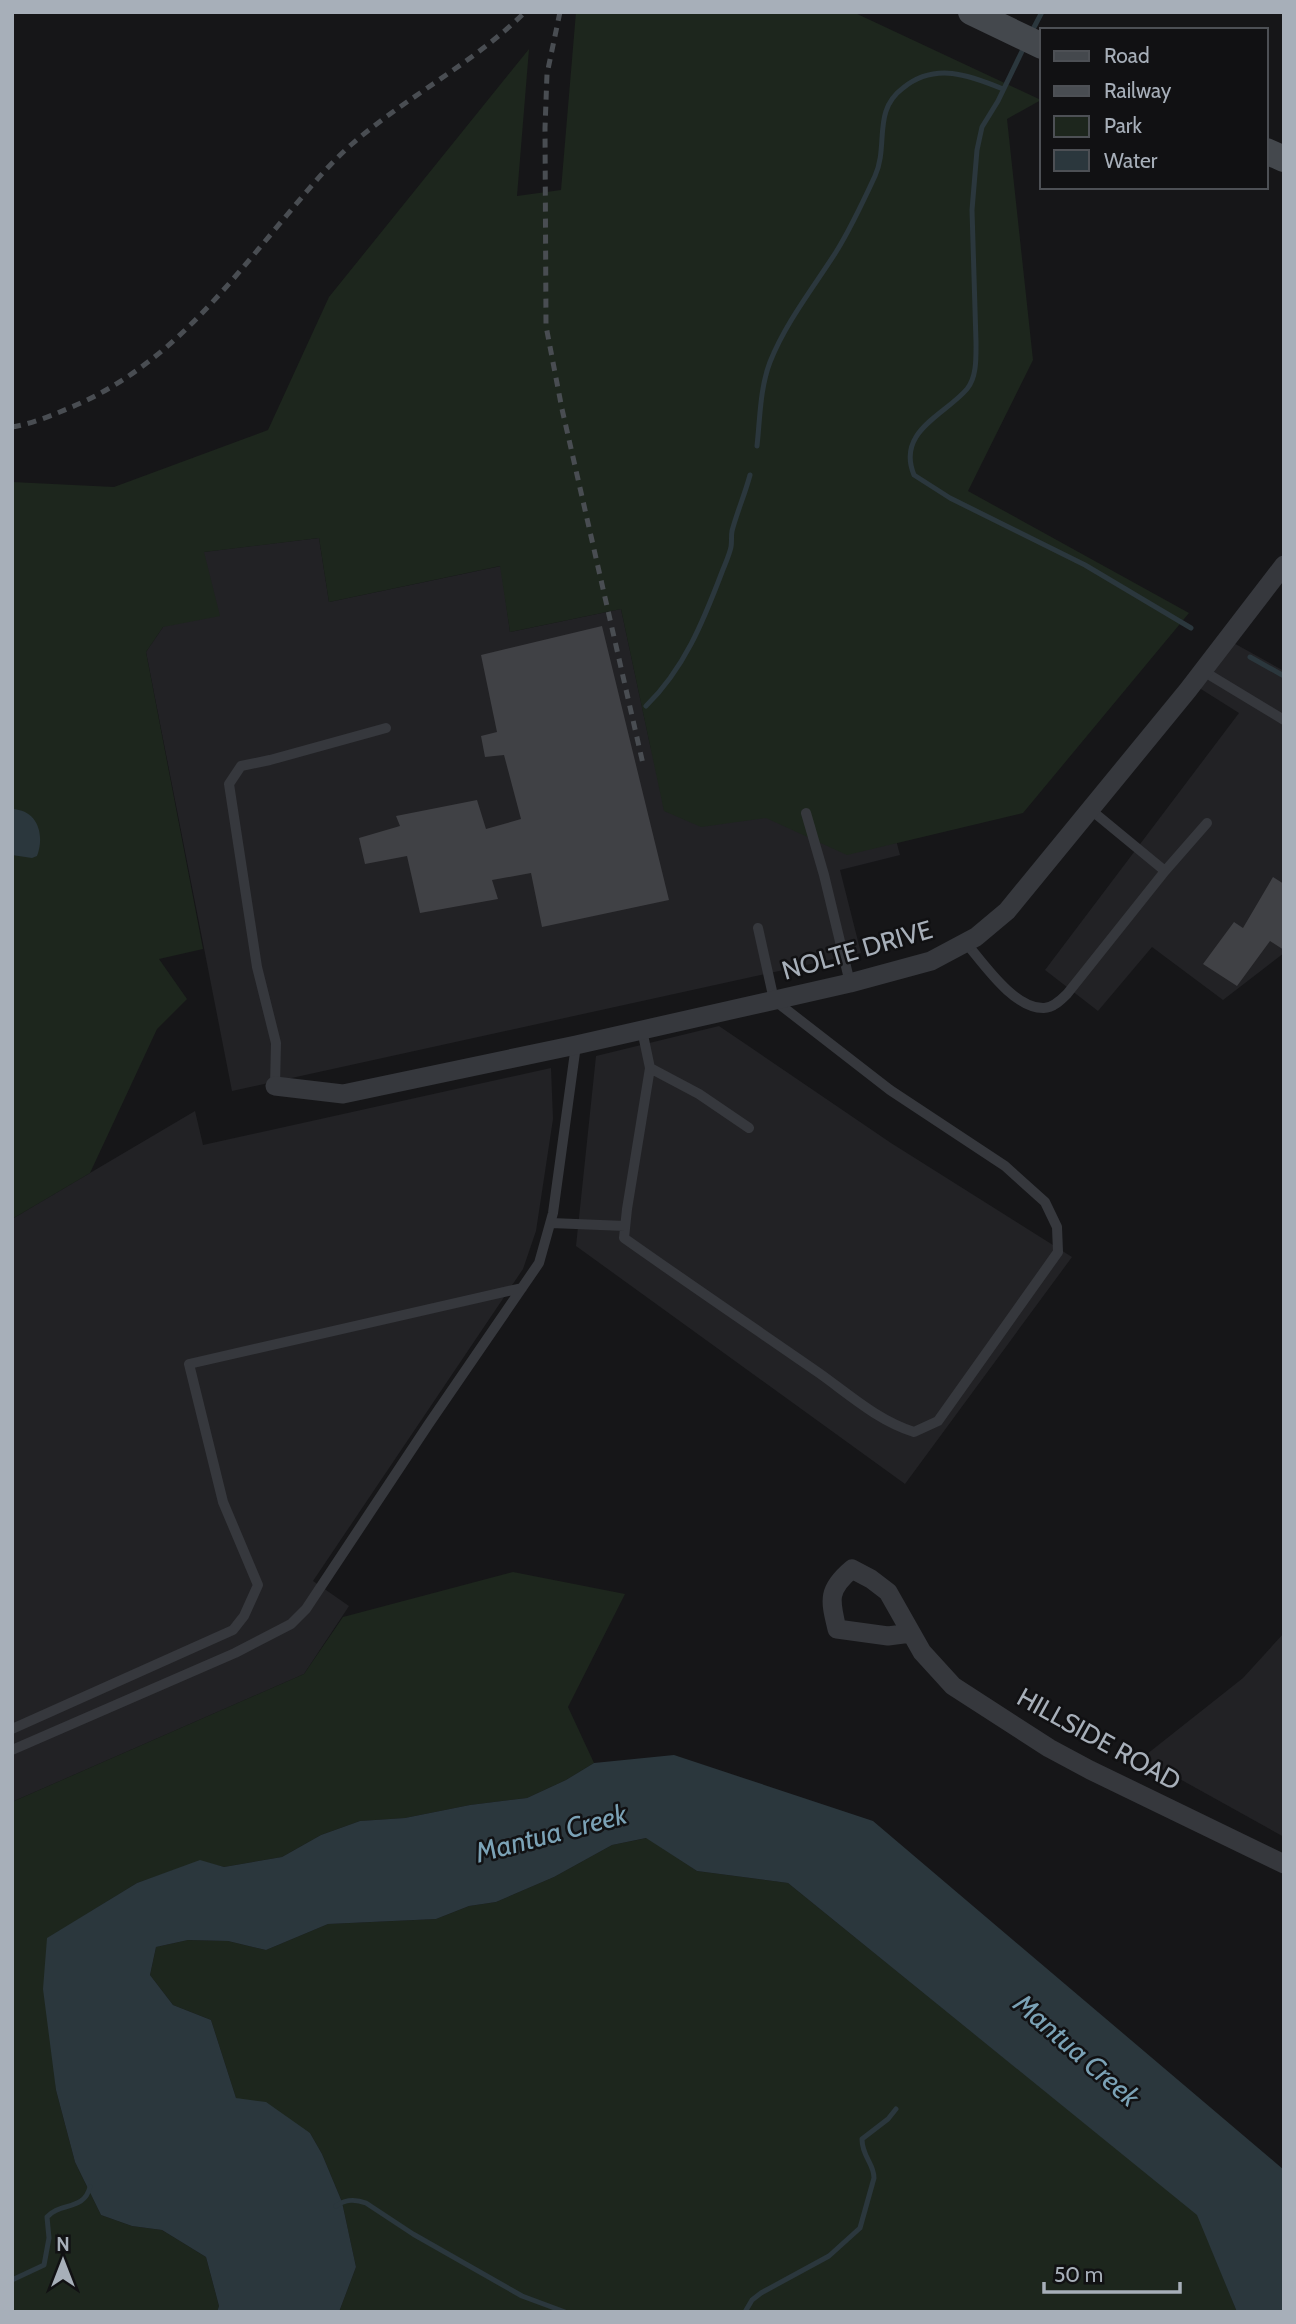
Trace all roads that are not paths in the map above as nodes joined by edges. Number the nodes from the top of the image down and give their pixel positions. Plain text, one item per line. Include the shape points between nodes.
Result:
1 (971, 12) edge
2 (1040, 45) edge
3 (1268, 152) edge
4 (1284, 159) edge
5 (1284, 565) edge
6 (1203, 671) junction
7 (1284, 720) edge
8 (386, 728) dead end
9 (1091, 810) junction
10 (806, 813) dead end
11 (1207, 823) dead end
12 (1165, 871) junction
13 (758, 928) dead end
14 (966, 943) junction
15 (850, 983) junction
16 (774, 1000) junction
17 (642, 1030) junction
18 (576, 1045) junction
19 (650, 1068) junction
20 (275, 1086) joint
21 (749, 1128) dead end
22 (551, 1223) junction
23 (625, 1226) junction
24 (522, 1288) junction
25 (911, 1633) dead end
26 (12, 1729) edge
27 (12, 1750) edge
28 (1284, 1864) edge

1 - 2 main road
3 - 4 main road
5 - 6 street, NOLTE DRIVE
6 - 7 lane
6 - 9 street, NOLTE DRIVE
8 - 20 lane via 241,766 229,784 257,967 276,1044
9 - 12 lane
9 - 14 street, NOLTE DRIVE via 1007,911
10 - 15 lane
11 - 12 lane
12 - 14 lane via 1067,994 1046,1009 1009,992
13 - 16 lane
14 - 15 street, NOLTE DRIVE via 931,961
15 - 16 street, NOLTE DRIVE
16 - 17 street, NOLTE DRIVE
16 - 23 lane via 890,1090 1005,1166 1045,1202 1057,1227 1058,1252 938,1421 914,1432 876,1416 624,1238
17 - 18 street, NOLTE DRIVE
17 - 19 lane
18 - 20 street, NOLTE DRIVE via 343,1094
18 - 22 lane
19 - 21 lane
19 - 23 lane
22 - 23 lane
22 - 24 lane via 539,1263
24 - 26 lane via 189,1364 222,1502 258,1585 244,1616 233,1630
24 - 27 lane via 306,1609 291,1623 235,1653
25 - 28 street, HILLSIDE ROAD via 953,1686 1040,1742

